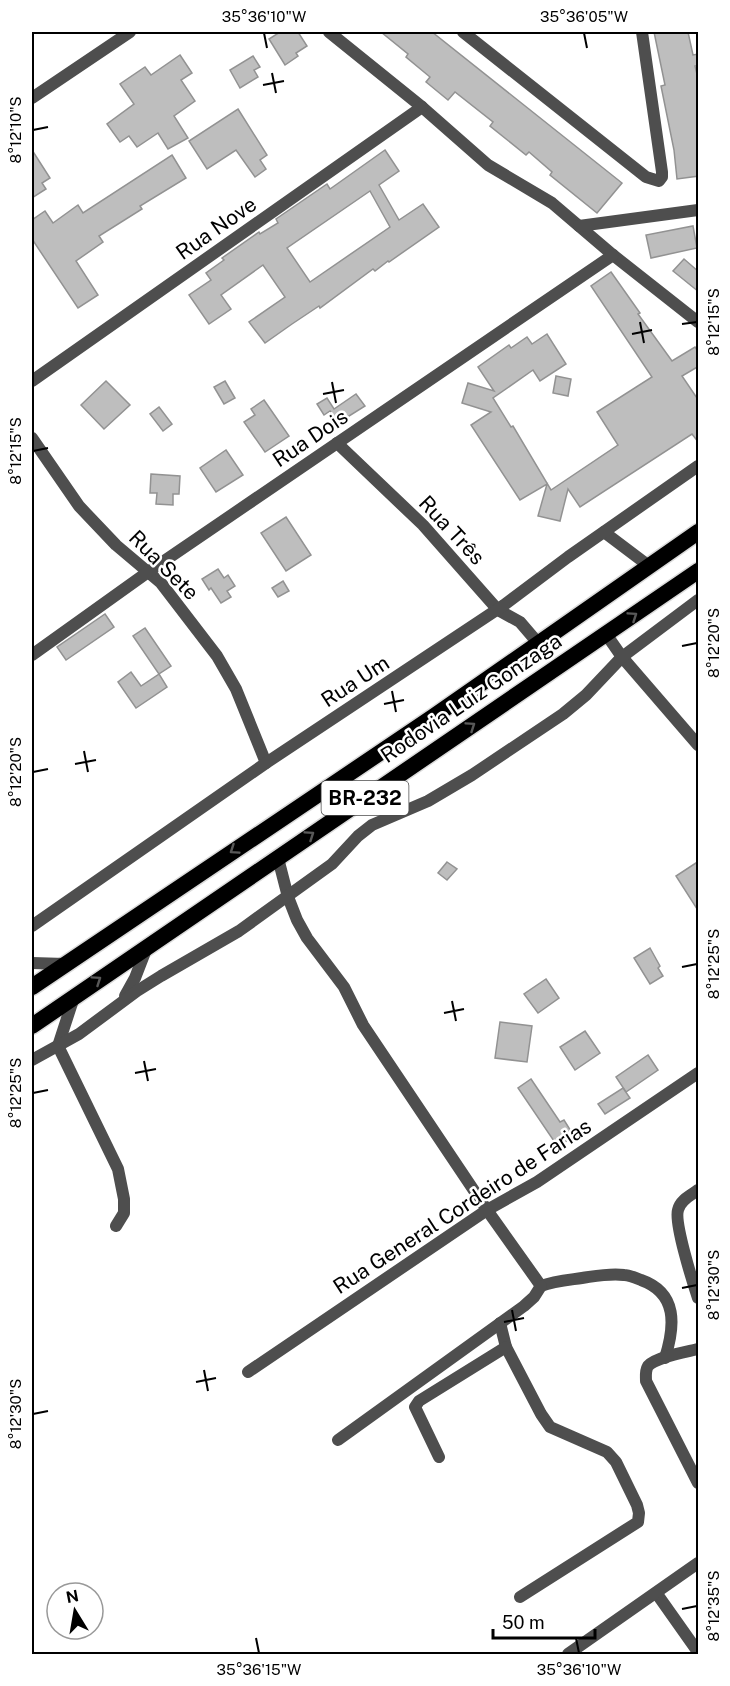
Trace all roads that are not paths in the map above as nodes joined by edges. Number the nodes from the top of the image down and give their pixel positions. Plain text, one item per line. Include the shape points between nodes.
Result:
1 (130, 32) edge
2 (329, 32) edge
3 (463, 32) edge
4 (642, 32) edge
5 (32, 98) edge
6 (422, 107) junction
7 (699, 210) edge
8 (579, 226) junction
9 (613, 255) junction
10 (699, 322) edge
11 (32, 381) edge
12 (32, 438) edge
13 (337, 443) junction
14 (699, 466) edge
15 (603, 532) junction
16 (699, 532) edge
17 (649, 566) junction
18 (699, 571) edge
19 (147, 572) junction
20 (699, 600) edge
21 (498, 610) junction
22 (606, 634) junction
23 (538, 643) junction
24 (32, 656) edge
25 (622, 657) junction
26 (699, 745) edge
27 (266, 763) junction
28 (278, 858) junction
29 (288, 897) junction
30 (32, 926) edge
31 (147, 945) junction
32 (32, 963) edge
33 (65, 964) junction
34 (32, 987) edge
35 (75, 995) junction
36 (121, 1003) junction
37 (32, 1026) edge
38 (58, 1046) junction
39 (32, 1060) edge
40 (699, 1073) edge
41 (699, 1190) edge
42 (487, 1210) junction
43 (116, 1226) dead end
44 (541, 1286) junction
45 (699, 1298) edge
46 (500, 1323) junction
47 (506, 1347) junction
48 (699, 1349) edge
49 (665, 1358) junction
50 (248, 1372) dead end
51 (338, 1440) dead end
52 (439, 1456) dead end
53 (699, 1483) edge
54 (699, 1563) edge
55 (657, 1593) junction
56 (520, 1597) dead end
57 (697, 1647) edge
58 (568, 1654) edge

1 - 5 street
2 - 6 street
3 - 4 street via 646,177 658,181 662,172
6 - 8 street via 488,165 552,203
6 - 11 street, Rua Nove
7 - 8 street
8 - 9 street
9 - 10 street
9 - 13 street, Rua Dois
12 - 19 street, Rua Sete via 79,506
13 - 19 street, Rua Dois
13 - 21 street, Rua Três via 423,525
14 - 15 street, Rua Um
15 - 17 street
15 - 21 street, Rua Um via 564,553
16 - 17 highway, Rodovia Luiz Gonzaga / BR-232
17 - 23 highway, Rodovia Luiz Gonzaga / BR-232
22 -> 18 highway, Rodovia Luiz Gonzaga / BR-232
19 - 24 street, Rua Dois
19 - 27 street, Rua Sete via 161,583 217,656 236,689
20 - 25 street
21 - 23 street, Rua Três via 520,622
21 - 27 street, Rua Um
22 - 25 street
28 -> 22 highway, Rodovia Luiz Gonzaga / BR-232
23 -> 33 highway, Rodovia Luiz Gonzaga / BR-232
25 - 26 street
25 - 29 street via 563,714 428,801 372,825 332,864
27 - 30 street, Rua Um
28 - 29 street
28 - 31 highway, Rodovia Luiz Gonzaga / BR-232
29 - 36 street
29 - 42 street via 307,938 344,987 363,1025
35 -> 31 highway, Rodovia Luiz Gonzaga / BR-232
31 - 36 street
32 - 33 street
33 - 34 highway, Rodovia Luiz Gonzaga / BR-232
35 - 37 highway, Rodovia Luiz Gonzaga / BR-232
35 - 38 street
36 - 38 street
38 - 39 street
38 - 43 street via 118,1168 124,1213
40 - 42 street, Rua General Cordeiro de Farias via 537,1182
41 - 45 street via 682,1202 678,1220
42 - 44 street
42 - 50 street, Rua General Cordeiro de Farias
44 - 46 street via 530,1301
44 - 49 street via 604,1275 625,1275 652,1284 664,1295 672,1311 671,1340
46 - 47 street
46 - 51 street
47 - 52 street via 415,1407
47 - 56 street via 550,1427 607,1452 616,1462 639,1513 638,1521
48 - 49 street
49 - 53 street via 649,1366 646,1381
54 - 55 street
55 - 57 street
55 - 58 street

